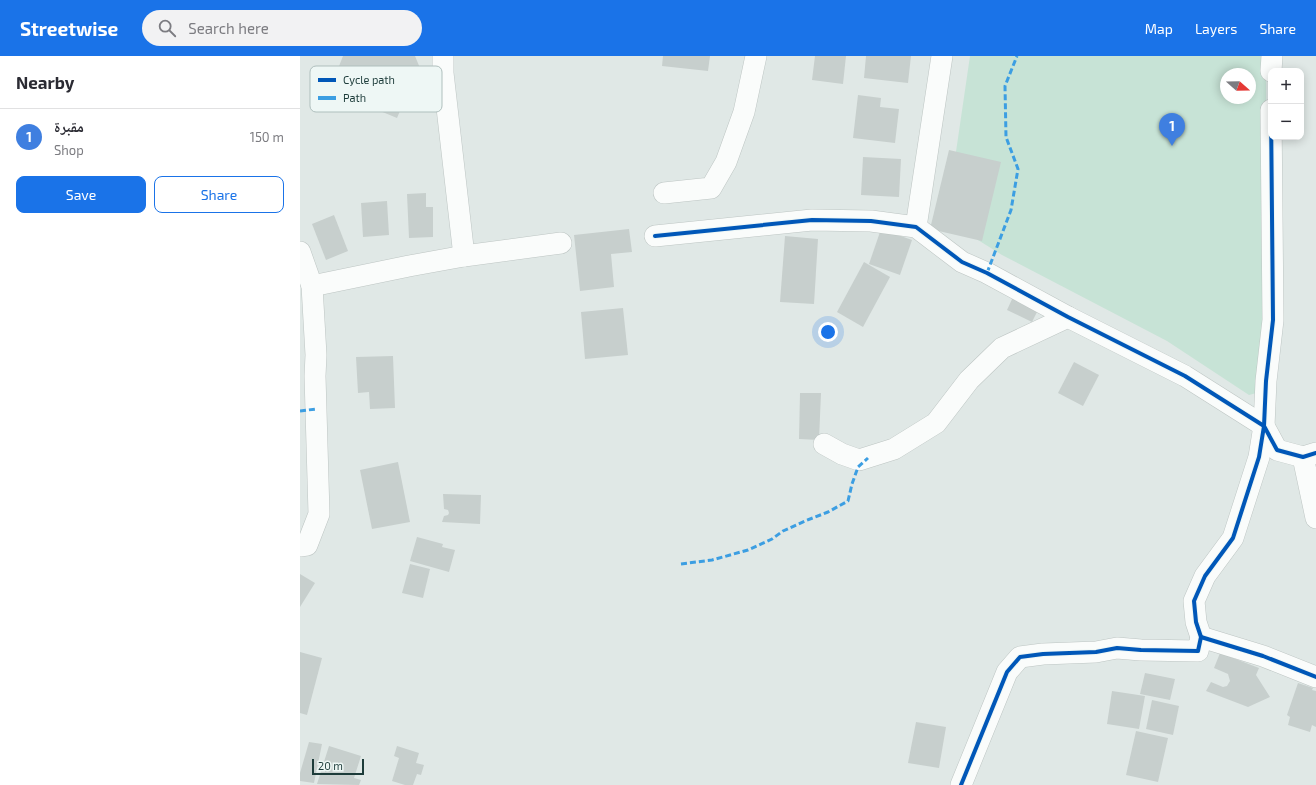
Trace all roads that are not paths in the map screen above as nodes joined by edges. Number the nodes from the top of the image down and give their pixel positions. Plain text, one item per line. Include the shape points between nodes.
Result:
1 (443, 56) edge
2 (756, 56) edge
3 (942, 56) edge
4 (1272, 56) edge
5 (1272, 68) edge
6 (1271, 140) edge
7 (664, 193) dead end
8 (916, 227) junction
9 (655, 236) dead end
10 (561, 242) dead end
11 (300, 252) edge
12 (464, 256) junction
13 (312, 286) junction
14 (1068, 316) junction
15 (1264, 426) junction
16 (824, 444) dead end
17 (1310, 455) edge
18 (1316, 518) edge
19 (300, 546) edge
20 (1201, 637) junction
21 (1316, 677) edge
22 (960, 785) edge

1 - 12 street
2 - 7 street via 744,112 726,162 711,188
3 - 8 street
4 - 5 street
6 - 15 street via 1273,320
8 - 9 street via 871,220 812,220
8 - 14 street via 962,262
10 - 12 street
11 - 13 street
12 - 13 street
13 - 19 street via 316,355 318,514 307,544
14 - 15 street via 1185,376
14 - 16 street via 1002,348 969,380 936,423 894,449 859,460
15 - 17 street via 1278,450
15 - 20 street via 1259,457 1233,538 1205,576 1194,601 1196,622
17 - 18 street
20 - 21 street via 1263,656
20 - 22 street via 1198,651 1117,648 1096,652 1020,656 1007,672

